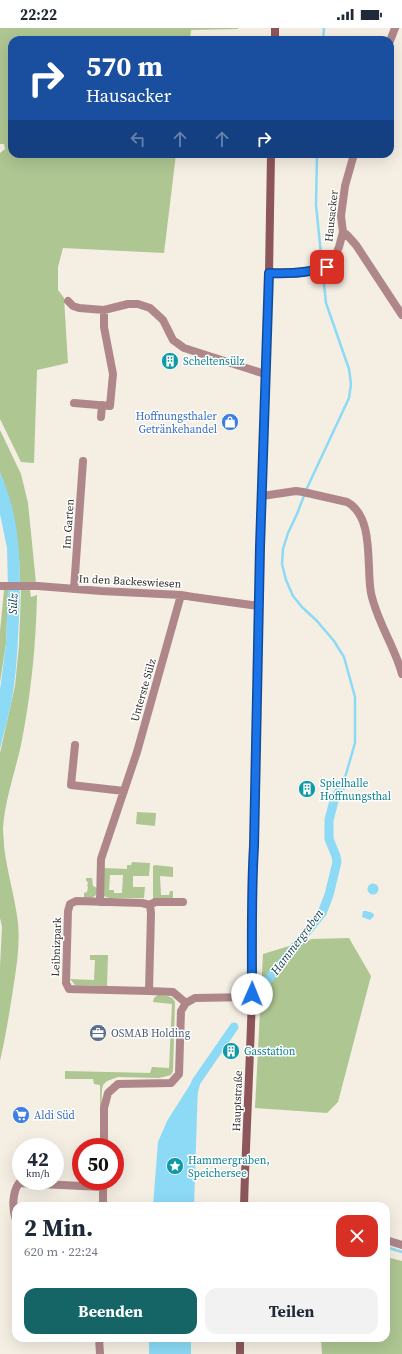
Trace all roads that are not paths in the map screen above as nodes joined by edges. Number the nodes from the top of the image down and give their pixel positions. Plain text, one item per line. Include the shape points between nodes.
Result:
1 (271, 158) edge
2 (353, 158) edge
3 (343, 232) junction
4 (269, 273) junction
5 (68, 301) dead end
6 (104, 310) junction
7 (402, 315) edge
8 (265, 374) junction
9 (74, 403) dead end
10 (102, 405) junction
11 (101, 417) dead end
12 (83, 461) dead end
13 (262, 496) junction
14 (0, 586) edge
15 (74, 589) junction
16 (181, 595) junction
17 (259, 606) junction
18 (402, 674) edge
19 (74, 745) dead end
20 (124, 791) junction
21 (100, 902) junction
22 (183, 902) dead end
23 (150, 905) junction
24 (149, 991) junction
25 (252, 997) junction
26 (186, 1003) junction
27 (104, 1138) edge
28 (72, 1184) edge
29 (103, 1190) edge
30 (14, 1202) edge
31 (102, 1202) edge
32 (244, 1202) edge
33 (390, 1241) edge
34 (402, 1245) edge
35 (99, 1342) edge
36 (240, 1342) edge
37 (100, 1354) edge
38 (240, 1354) edge

1 - 4 main road, Hauptstraße
2 - 3 street, Hausacker via 345,186 341,216
3 - 4 street, Hausacker via 333,261 327,267 295,274
3 - 7 street via 356,245
4 - 8 main road, Hauptstraße
5 - 6 street via 73,306
6 - 8 street via 128,304 150,308 163,320 173,340 184,348
6 - 10 street via 104,327 113,374 110,406
8 - 13 main road, Hauptstraße
9 - 10 street
10 - 11 street
12 - 15 street, Im Garten
13 - 17 main road, Hauptstraße
13 - 18 street via 296,491 353,505 364,526 368,541 373,600
14 - 15 street, In den Backeswiesen
15 - 16 street, In den Backeswiesen
16 - 17 street, In den Backeswiesen
16 - 20 street, Unterste Sülz
17 - 25 main road, Hauptstraße via 252,882
19 - 20 street via 71,785
20 - 21 street, Unterste Sülz via 101,859
21 - 23 street, Leibnizpark
21 - 24 street, Leibnizpark via 76,901 70,904 66,983 69,989
22 - 23 street, Leibnizpark via 155,902
23 - 24 street
24 - 26 street, Leibnizpark via 173,992
25 - 26 street via 196,998
25 - 32 main road, Hauptstraße
26 - 27 street via 182,1012 179,1074 171,1082 118,1084 108,1094 104,1108
28 - 30 street via 19,1183 14,1190
29 - 31 street
33 - 34 street
35 - 37 street
36 - 38 main road

